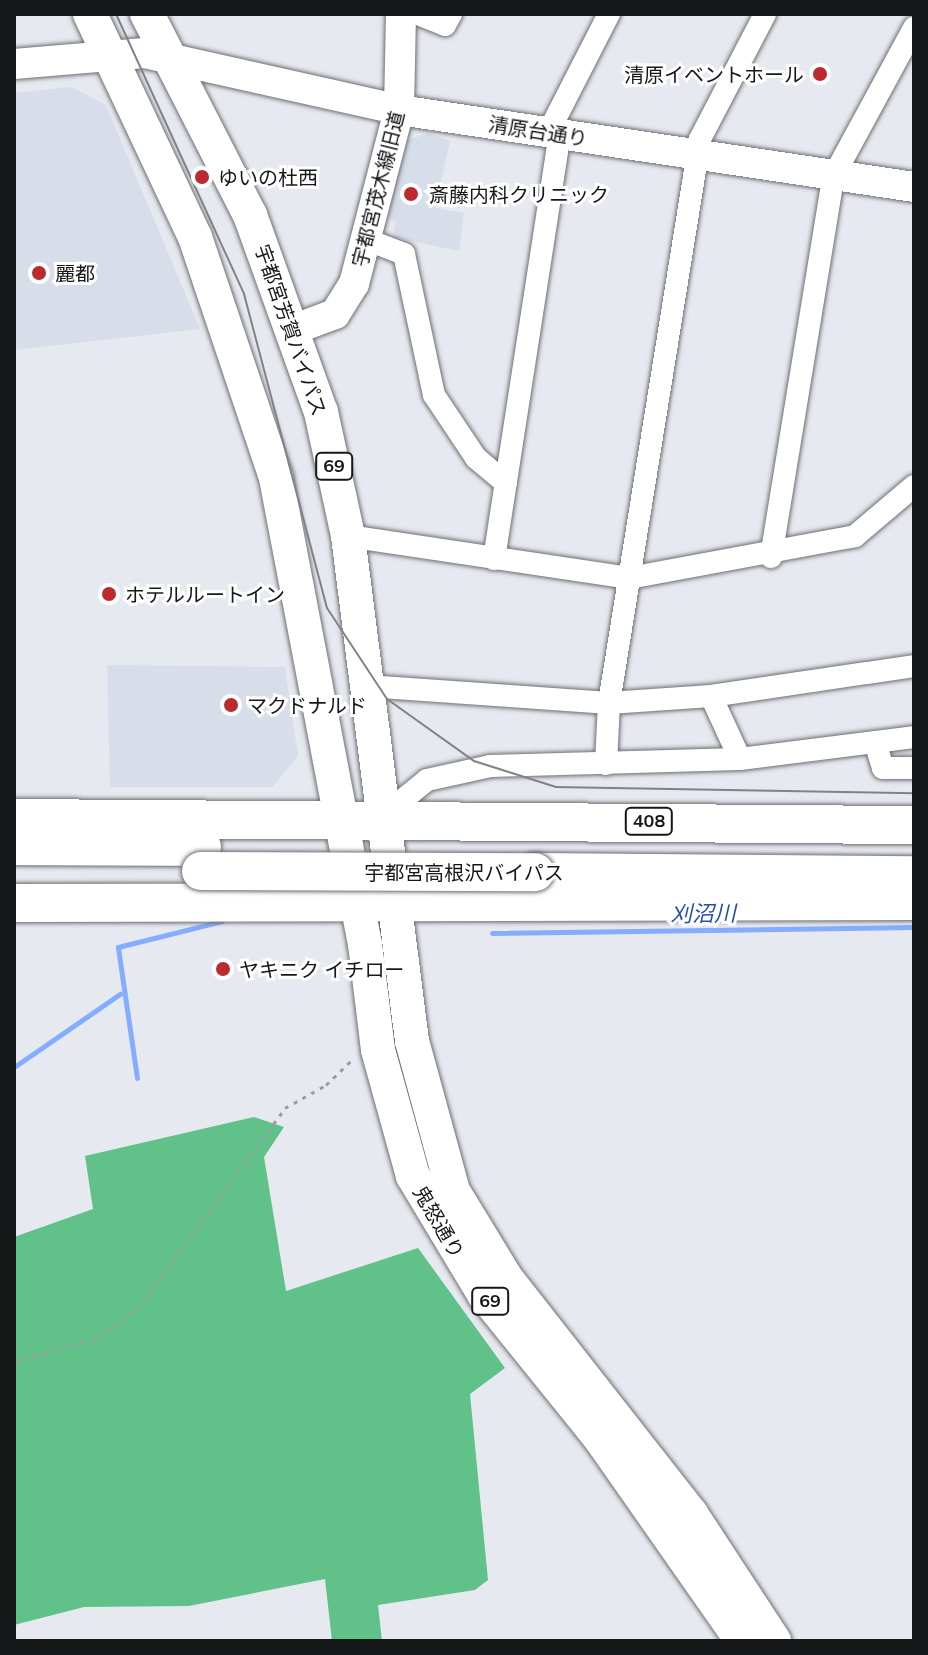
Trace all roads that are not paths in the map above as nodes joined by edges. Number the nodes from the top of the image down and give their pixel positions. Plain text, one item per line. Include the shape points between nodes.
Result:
1 (90, 14) edge
2 (147, 14) edge
3 (401, 14) edge
4 (418, 14) edge
5 (451, 14) edge
6 (609, 14) edge
7 (765, 14) edge
8 (914, 28) edge
9 (113, 54) junction
10 (165, 56) junction
11 (14, 64) edge
12 (399, 110) junction
13 (554, 134) junction
14 (697, 154) junction
15 (833, 177) junction
16 (914, 187) edge
17 (365, 239) junction
18 (295, 329) junction
19 (506, 483) junction
20 (914, 486) edge
21 (348, 536) junction
22 (771, 557) junction
23 (494, 559) junction
24 (629, 578) junction
25 (914, 666) edge
26 (367, 686) junction
27 (711, 696) junction
28 (609, 703) junction
29 (914, 737) edge
30 (875, 742) junction
31 (740, 759) junction
32 (606, 764) junction
33 (914, 768) edge
34 (340, 815) junction
35 (384, 815) junction
36 (14, 818) edge
37 (914, 825) edge
38 (14, 846) edge
39 (914, 850) edge
40 (202, 859) junction
41 (536, 860) junction
42 (14, 870) edge
43 (914, 875) edge
44 (914, 901) edge
45 (14, 903) edge
46 (358, 906) junction
47 (395, 907) junction
48 (742, 1641) edge
49 (774, 1641) edge

1 - 9 main road, 69
2 - 10 main road, 宇都宮芳賀バイパス / 69
3 - 12 street, 宇都宮茂木線旧道
4 - 5 street via 445,25
6 - 13 street
7 - 14 street via 705,124
8 - 15 street
9 - 10 street, 清原台通り
9 - 11 street, 清原台通り
9 - 34 main road, 69 via 164,160 246,377 289,537
10 - 12 street, 清原台通り
10 - 18 main road, 宇都宮芳賀バイパス / 69 via 245,204
12 - 13 street, 清原台通り
12 - 17 street, 宇都宮茂木線旧道
13 - 14 street, 清原台通り
13 - 19 street
14 - 15 street, 清原台通り
14 - 24 street
15 - 16 street, 清原台通り
15 - 22 street
17 - 18 street, 宇都宮茂木線旧道 via 344,305
17 - 19 street via 404,254 434,395 476,458
18 - 21 main road, 宇都宮芳賀バイパス / 69
19 - 23 street
20 - 22 street via 855,536
21 - 23 street
21 - 26 main road, 宇都宮芳賀バイパス / 69
22 - 24 street
23 - 24 street
24 - 28 street
25 - 27 street
26 - 28 street
26 - 35 main road, 宇都宮芳賀バイパス / 69
27 - 28 street
27 - 31 street
28 - 32 street
29 - 30 street
30 - 31 street
30 - 33 street via 883,768
31 - 32 street
32 - 35 street via 490,766 440,776
34 - 35 highway, 408
34 - 36 highway, 408
34 - 46 main road, 鬼怒通り / 69
35 - 37 highway, 408
35 - 47 main road, 宇都宮芳賀バイパス / 69
38 - 40 highway, 宇都宮高根沢バイパス / 408
39 - 41 highway, 宇都宮高根沢バイパス / 408
40 - 41 highway, 宇都宮高根沢バイパス / 408, bridge
40 - 42 highway, 宇都宮高根沢バイパス / 408
41 - 43 highway, 宇都宮高根沢バイパス / 408
44 - 47 highway
45 - 46 highway
46 - 47 highway
46 - 48 main road, 鬼怒通り / 69 via 378,1050 399,1141 431,1214
47 - 49 main road, 鬼怒通り / 69 via 423,1099 453,1191 506,1278 691,1514

